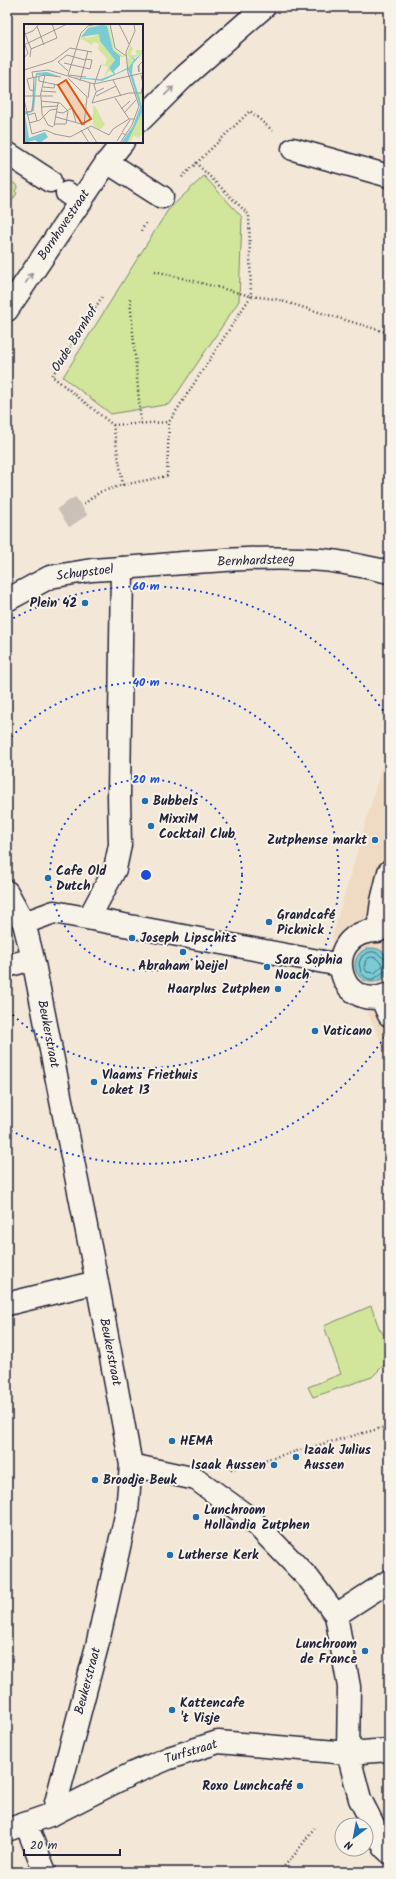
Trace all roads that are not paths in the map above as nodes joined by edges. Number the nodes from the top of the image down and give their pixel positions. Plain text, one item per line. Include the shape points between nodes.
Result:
1 (264, 7) edge
2 (143, 118) edge
3 (122, 143) edge
4 (293, 149) road end
5 (7, 153) edge
6 (107, 162) junction
7 (389, 176) edge
8 (66, 192) junction
9 (162, 197) road end
10 (7, 310) edge
11 (122, 568) junction
12 (389, 572) edge
13 (7, 600) edge
14 (389, 872) edge
15 (7, 892) edge
16 (89, 918) junction
17 (24, 923) junction
18 (384, 933) edge
19 (33, 959) junction
20 (340, 965) junction
21 (7, 966) edge
22 (386, 1002) edge
23 (97, 1282) junction
24 (7, 1304) edge
25 (131, 1465) junction
26 (389, 1580) edge
27 (336, 1615) junction
28 (389, 1750) edge
29 (348, 1753) junction
30 (53, 1814) junction
31 (16, 1827) edge
32 (387, 1850) edge
33 (45, 1872) edge

2 -> 1 street via 185,76
3 - 6 street, Bornhovestraat
4 - 7 street
5 - 8 street
6 - 8 street, Bornhovestraat
6 - 9 street
10 -> 8 street, Bornhovestraat
11 - 12 street, Bernhardsteeg via 244,559 294,559 342,562
11 - 13 street, Schupstoel via 50,577
11 - 16 street via 120,845 115,869
14 - 18 street via 382,901
15 - 17 street, Beukerstraat
16 - 17 street via 54,912
16 - 20 street
17 - 19 street, Beukerstraat
18 - 20 street via 368,931 351,939 341,956
19 - 21 street
19 - 23 street, Beukerstraat
20 - 22 street via 342,975 353,991
23 - 24 street
23 - 25 street, Beukerstraat
25 - 27 street via 196,1479 251,1519 309,1579
25 - 30 street, Beukerstraat via 127,1511 99,1638
26 - 27 street
27 - 29 street via 349,1687
28 - 29 street, Turfstraat
29 - 30 street, Turfstraat via 218,1742 169,1758 132,1774
29 - 32 street via 360,1799
30 - 31 street, Turfstraat
31 - 33 street

